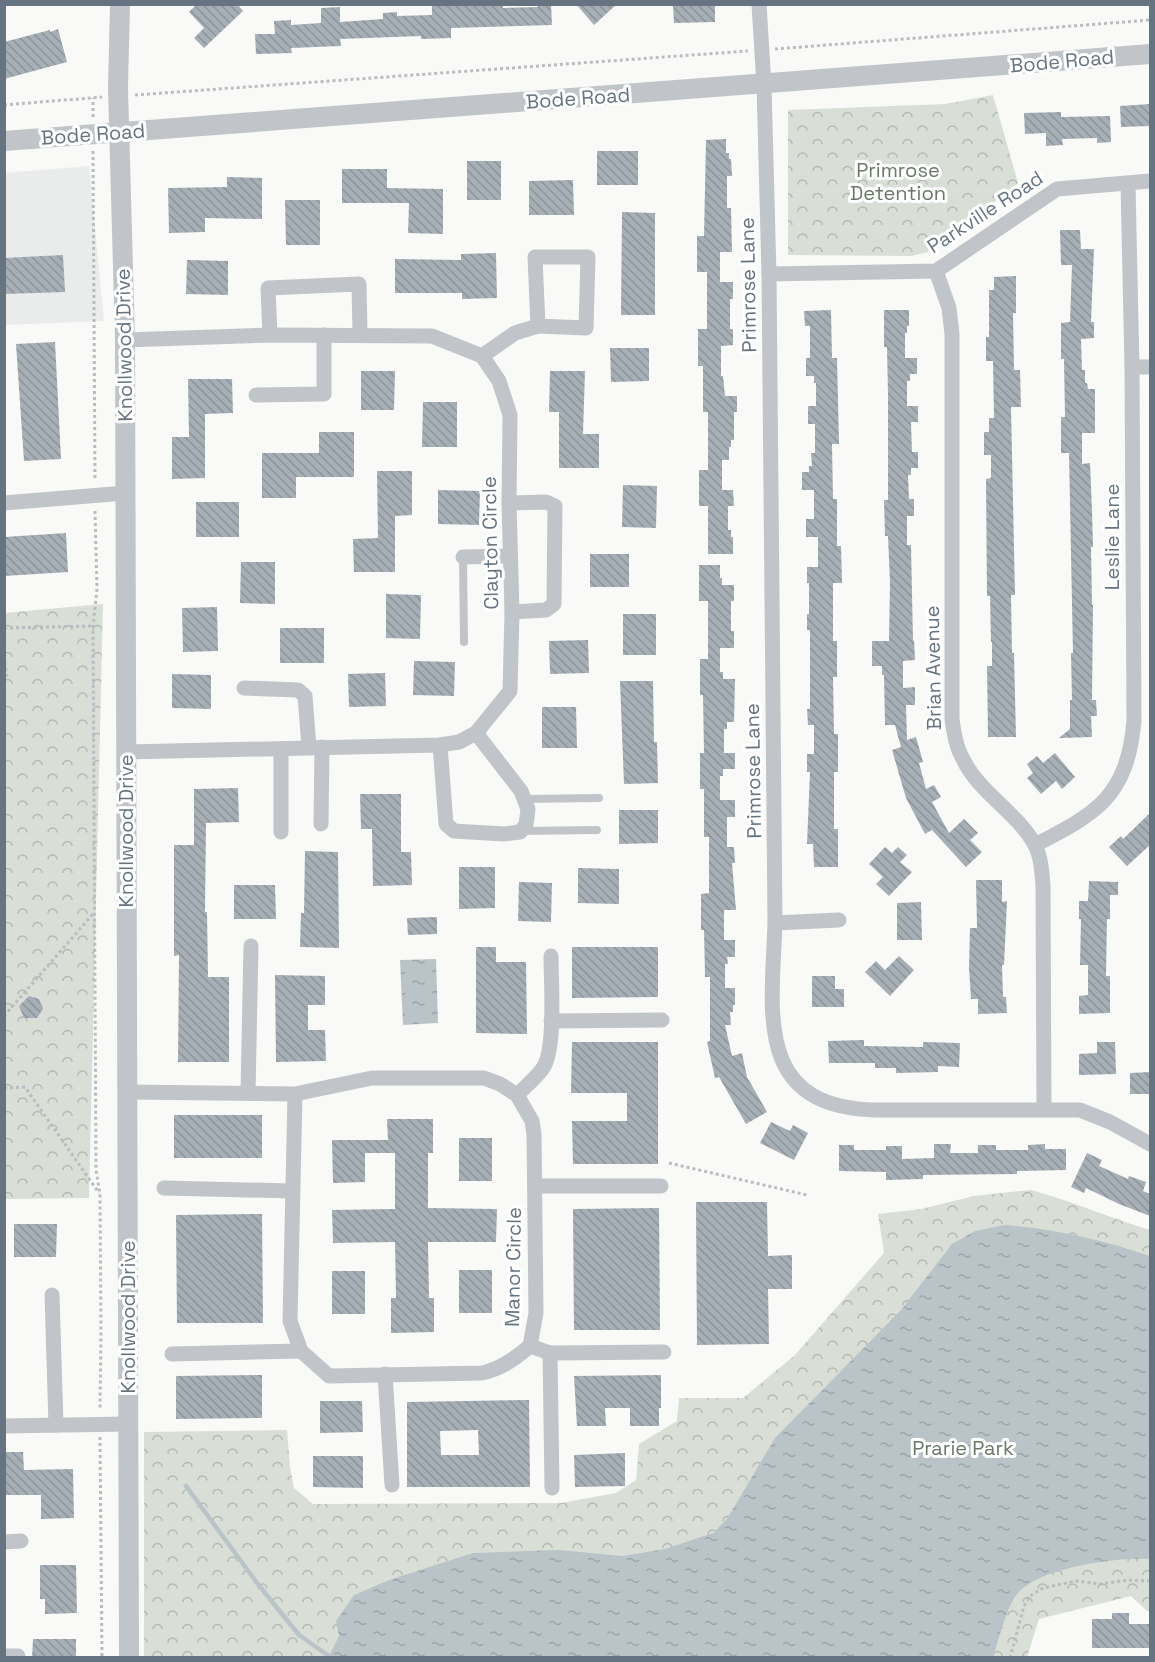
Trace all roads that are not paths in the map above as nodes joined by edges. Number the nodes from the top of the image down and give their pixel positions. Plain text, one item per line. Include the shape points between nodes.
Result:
1 (120, 4) edge
2 (759, 4) edge
3 (1150, 54) edge
4 (764, 85) junction
5 (121, 132) junction
6 (4, 141) edge
7 (1150, 181) edge
8 (1128, 184) junction
9 (936, 271) junction
10 (770, 274) junction
11 (538, 326) junction
12 (360, 334) junction
13 (270, 335) junction
14 (324, 335) junction
15 (125, 340) junction
16 (482, 356) junction
17 (1132, 367) junction
18 (1150, 367) edge
19 (256, 395) dead end
20 (125, 493) junction
21 (509, 502) junction
22 (4, 503) edge
23 (510, 556) junction
24 (463, 557) joint
25 (512, 612) junction
26 (464, 642) dead end
27 (244, 688) dead end
28 (476, 733) junction
29 (440, 745) junction
30 (316, 747) junction
31 (281, 749) junction
32 (126, 752) junction
33 (598, 798) dead end
34 (524, 799) junction
35 (321, 824) dead end
36 (597, 830) dead end
37 (520, 831) junction
38 (281, 832) dead end
39 (1035, 845) junction
40 (839, 920) dead end
41 (775, 923) junction
42 (251, 946) dead end
43 (551, 956) dead end
44 (662, 1020) dead end
45 (551, 1022) junction
46 (127, 1092) junction
47 (248, 1093) junction
48 (295, 1094) junction
49 (517, 1095) junction
50 (1044, 1108) junction
51 (1150, 1144) edge
52 (535, 1186) junction
53 (662, 1186) dead end
54 (164, 1188) dead end
55 (292, 1191) junction
56 (52, 1295) dead end
57 (530, 1346) junction
58 (301, 1351) junction
59 (664, 1352) dead end
60 (550, 1353) junction
61 (172, 1354) dead end
62 (385, 1374) junction
63 (128, 1424) junction
64 (56, 1425) junction
65 (4, 1426) edge
66 (392, 1485) dead end
67 (552, 1488) dead end
68 (21, 1541) dead end
69 (4, 1542) edge
70 (129, 1658) edge

1 - 5 street, Knollwood Drive
2 - 4 street, Primrose Lane
3 - 4 street, Bode Road
4 - 5 street, Bode Road
4 - 10 street, Primrose Lane
5 - 6 street, Bode Road
5 - 15 street, Knollwood Drive
7 - 8 street, Parkville Road
8 - 9 street, Parkville Road via 1057,189
8 - 17 street, Leslie Lane
9 - 10 street, Parkville Road
9 - 39 street, Brian Avenue via 949,308 952,334 954,735 969,770
10 - 41 street, Primrose Lane
11 - 11 street via 586,328 588,257 535,257
11 - 16 street via 514,333
12 - 13 street via 359,284 268,288
12 - 14 street
12 - 16 street via 432,336
13 - 14 street
13 - 15 street
14 - 19 street via 324,394
15 - 20 street, Knollwood Drive
16 - 21 street, Clayton Circle via 499,381 510,416
17 - 18 street
17 - 39 street, Leslie Lane via 1132,739 1123,772 1098,807 1077,824
20 - 22 street
20 - 32 street, Knollwood Drive
21 - 23 street, Clayton Circle
21 - 25 street via 546,502 555,506 554,604 546,610
23 - 24 street
23 - 25 street, Clayton Circle
24 - 26 lane
25 - 28 street, Clayton Circle via 510,691
27 - 30 street via 298,690 304,696
28 - 29 street, Clayton Circle via 459,742
28 - 34 street
29 - 30 street, Clayton Circle
29 - 37 street via 446,824 454,831
30 - 31 street, Clayton Circle
30 - 35 street
31 - 32 street, Clayton Circle
31 - 38 street
32 - 46 street, Knollwood Drive
33 - 34 lane
34 - 37 street via 528,809 526,825
36 - 37 lane
39 - 50 street, Brian Avenue via 1043,886
40 - 41 street
41 - 50 street, Primrose Lane via 775,1041 788,1070 804,1089 833,1104 859,1109
42 - 47 street
43 - 45 street
44 - 45 street
45 - 49 street via 548,1057
46 - 47 street
46 - 63 street, Knollwood Drive
47 - 48 street
48 - 49 street via 372,1078 484,1078
48 - 55 street, Manor Circle
49 - 52 street, Manor Circle via 532,1121
50 - 51 street, Primrose Lane via 1088,1112
52 - 53 street
52 - 57 street, Manor Circle via 536,1313
54 - 55 street
55 - 58 street, Manor Circle via 290,1322
56 - 64 street
57 - 60 street
57 - 62 street, Manor Circle via 493,1371
58 - 61 street
58 - 62 street, Manor Circle via 328,1376
59 - 60 street
60 - 67 street
62 - 66 street
63 - 64 street
63 - 70 street, Knollwood Drive
64 - 65 street
68 - 69 street

